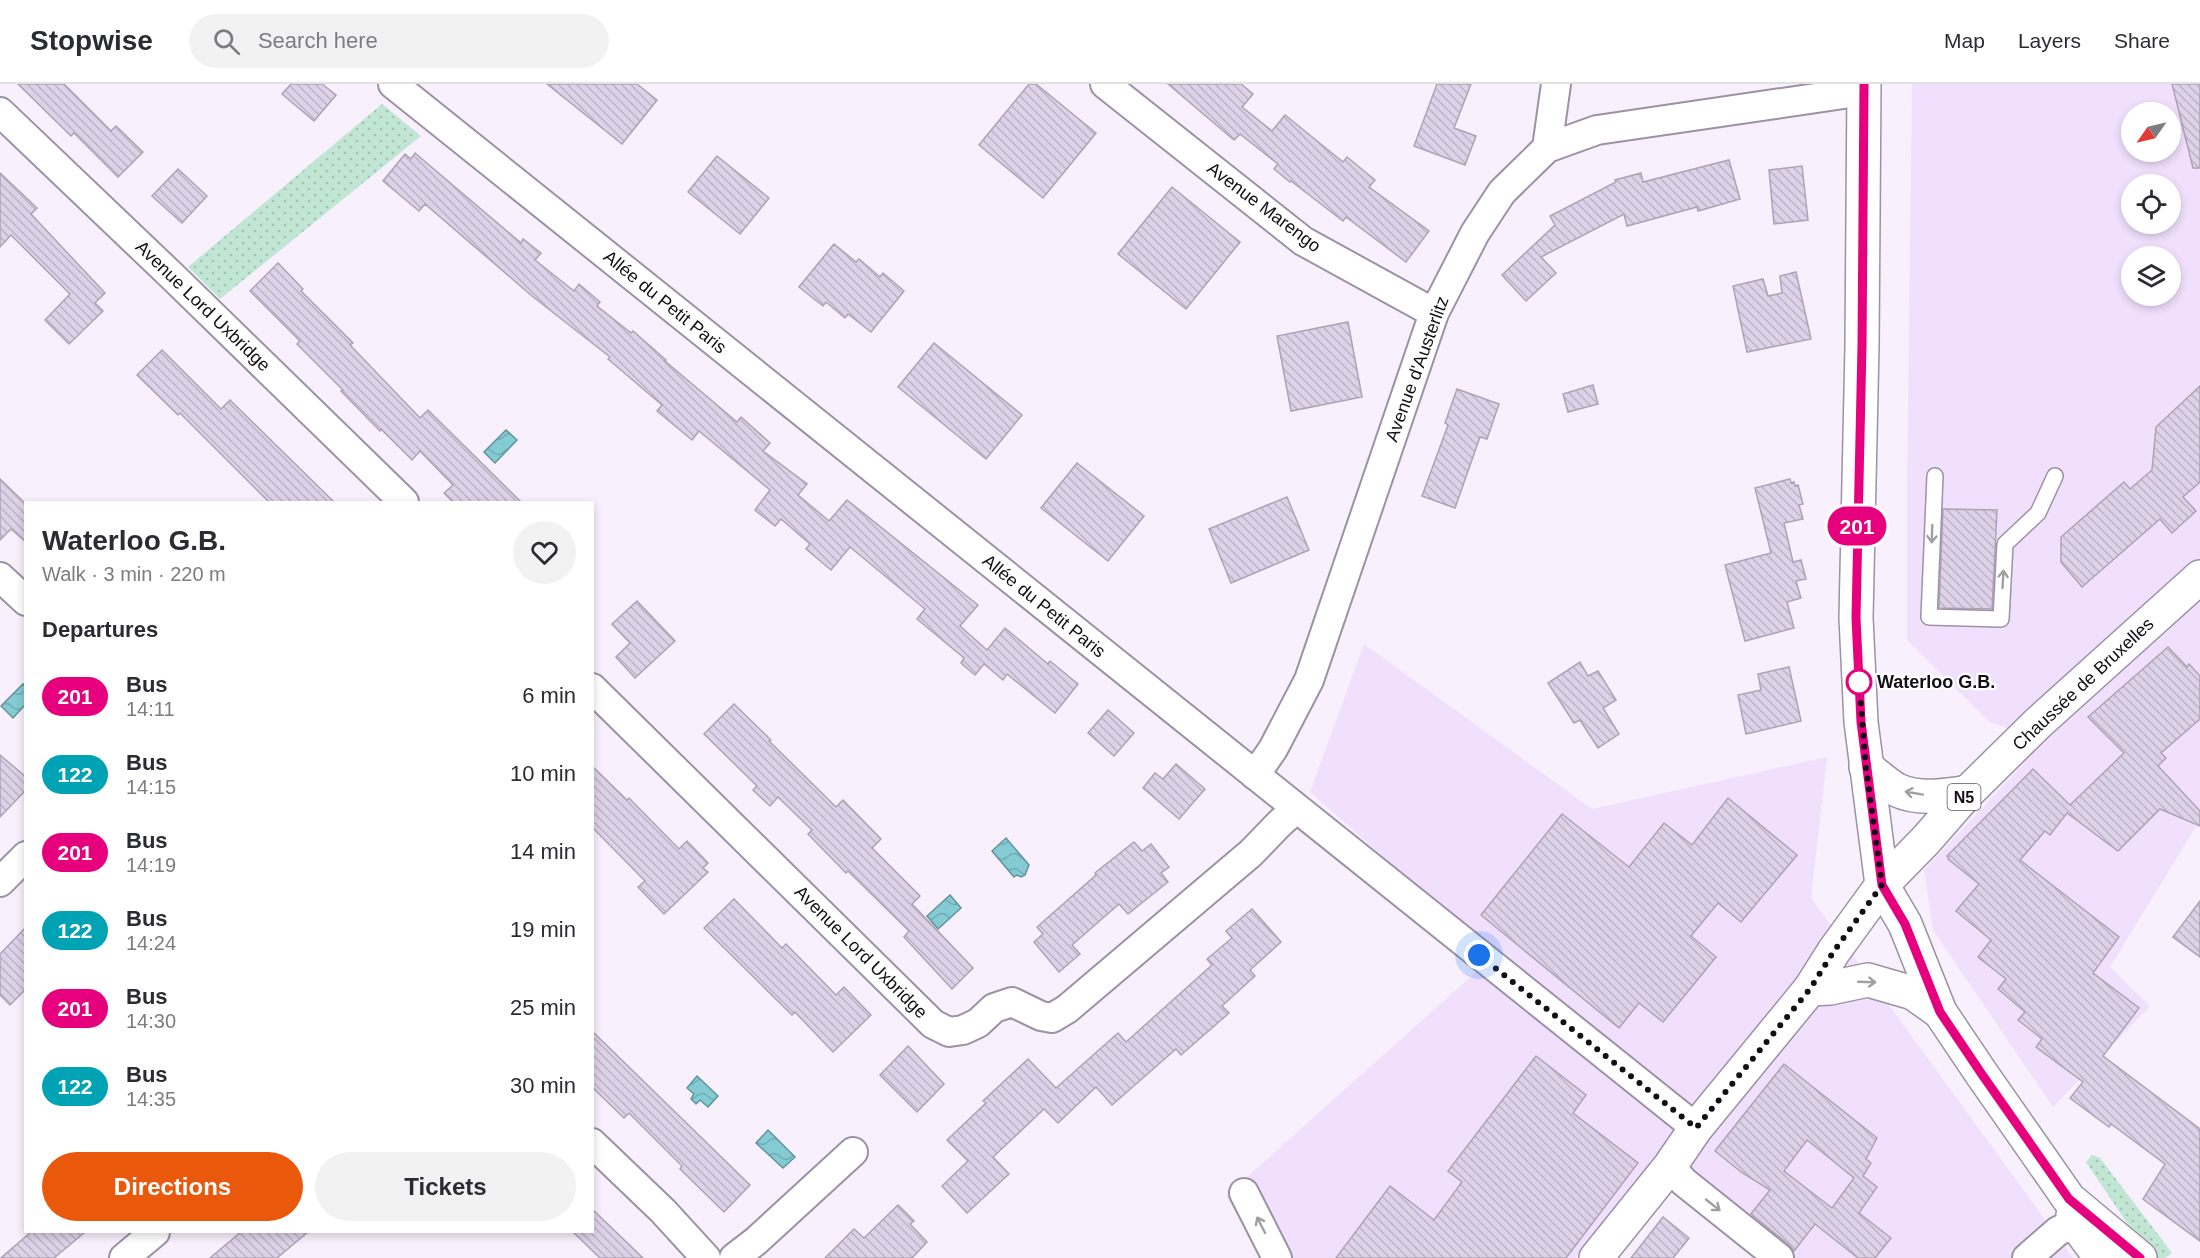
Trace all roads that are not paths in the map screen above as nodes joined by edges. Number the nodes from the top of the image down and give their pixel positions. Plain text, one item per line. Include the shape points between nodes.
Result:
1 (393, 84) edge
2 (1105, 84) edge
3 (1556, 84) edge
4 (1864, 87) edge
5 (0, 112) edge
6 (1547, 148) junction
7 (1434, 313) junction
8 (1935, 476) dead end
9 (2055, 476) dead end
10 (403, 501) edge
11 (0, 577) edge
12 (2200, 577) edge
13 (24, 599) edge
14 (594, 690) edge
15 (1866, 767) junction
16 (1254, 775) junction
17 (1968, 792) junction
18 (1296, 809) junction
19 (24, 858) edge
20 (0, 882) edge
21 (1882, 885) junction
22 (1810, 989) junction
23 (1940, 1012) junction
24 (1696, 1128) junction
25 (594, 1145) edge
26 (853, 1152) dead end
27 (1670, 1166) junction
28 (1244, 1193) dead end
29 (2072, 1211) junction
30 (154, 1233) edge
31 (124, 1258) edge
32 (706, 1258) edge
33 (734, 1258) edge
34 (1277, 1258) edge
35 (1596, 1258) edge
36 (1779, 1258) edge
37 (2027, 1258) edge
38 (2100, 1258) edge
39 (2139, 1258) edge

1 - 16 street, Allée du Petit Paris
2 - 7 street, Avenue Marengo via 1303,241
3 - 6 street
4 - 6 street, Avenue d'Austerlitz via 1598,130
4 - 15 main road via 1856,618
5 - 10 street, Avenue Lord Uxbridge
6 - 7 street, Avenue d'Austerlitz via 1502,192 1475,233
7 - 16 street, Avenue d'Austerlitz via 1309,680 1273,749
8 -> 9 lane via 1929,618 2001,619 2005,544 2038,513
11 - 13 street
12 - 17 main road, Chaussée de Bruxelles / N5
14 - 18 street, Avenue Lord Uxbridge via 933,1024 949,1032 978,1023 994,1008 1012,1002 1052,1018 1067,1009 1251,853
17 -> 15 main road via 1944,796 1914,794 1898,790
15 - 21 main road
16 - 18 street, Allée du Petit Paris
17 - 21 main road, Chaussée de Bruxelles / N5
18 - 24 street, Allée du Petit Paris
19 - 20 street
21 - 22 main road, Chaussée de Bruxelles / N5
21 - 23 main road via 1905,924
22 -> 23 main road via 1868,980 1913,993
22 - 24 main road, Chaussée de Bruxelles / N5
23 - 29 main road
24 - 27 main road, Chaussée de Bruxelles / N5
25 - 32 street
26 - 33 street
27 - 35 main road, Chaussée de Bruxelles / N5
27 -> 36 street via 1684,1182
34 -> 28 street
29 - 37 street via 2058,1231
29 - 38 main road
29 - 39 main road
30 - 31 street

